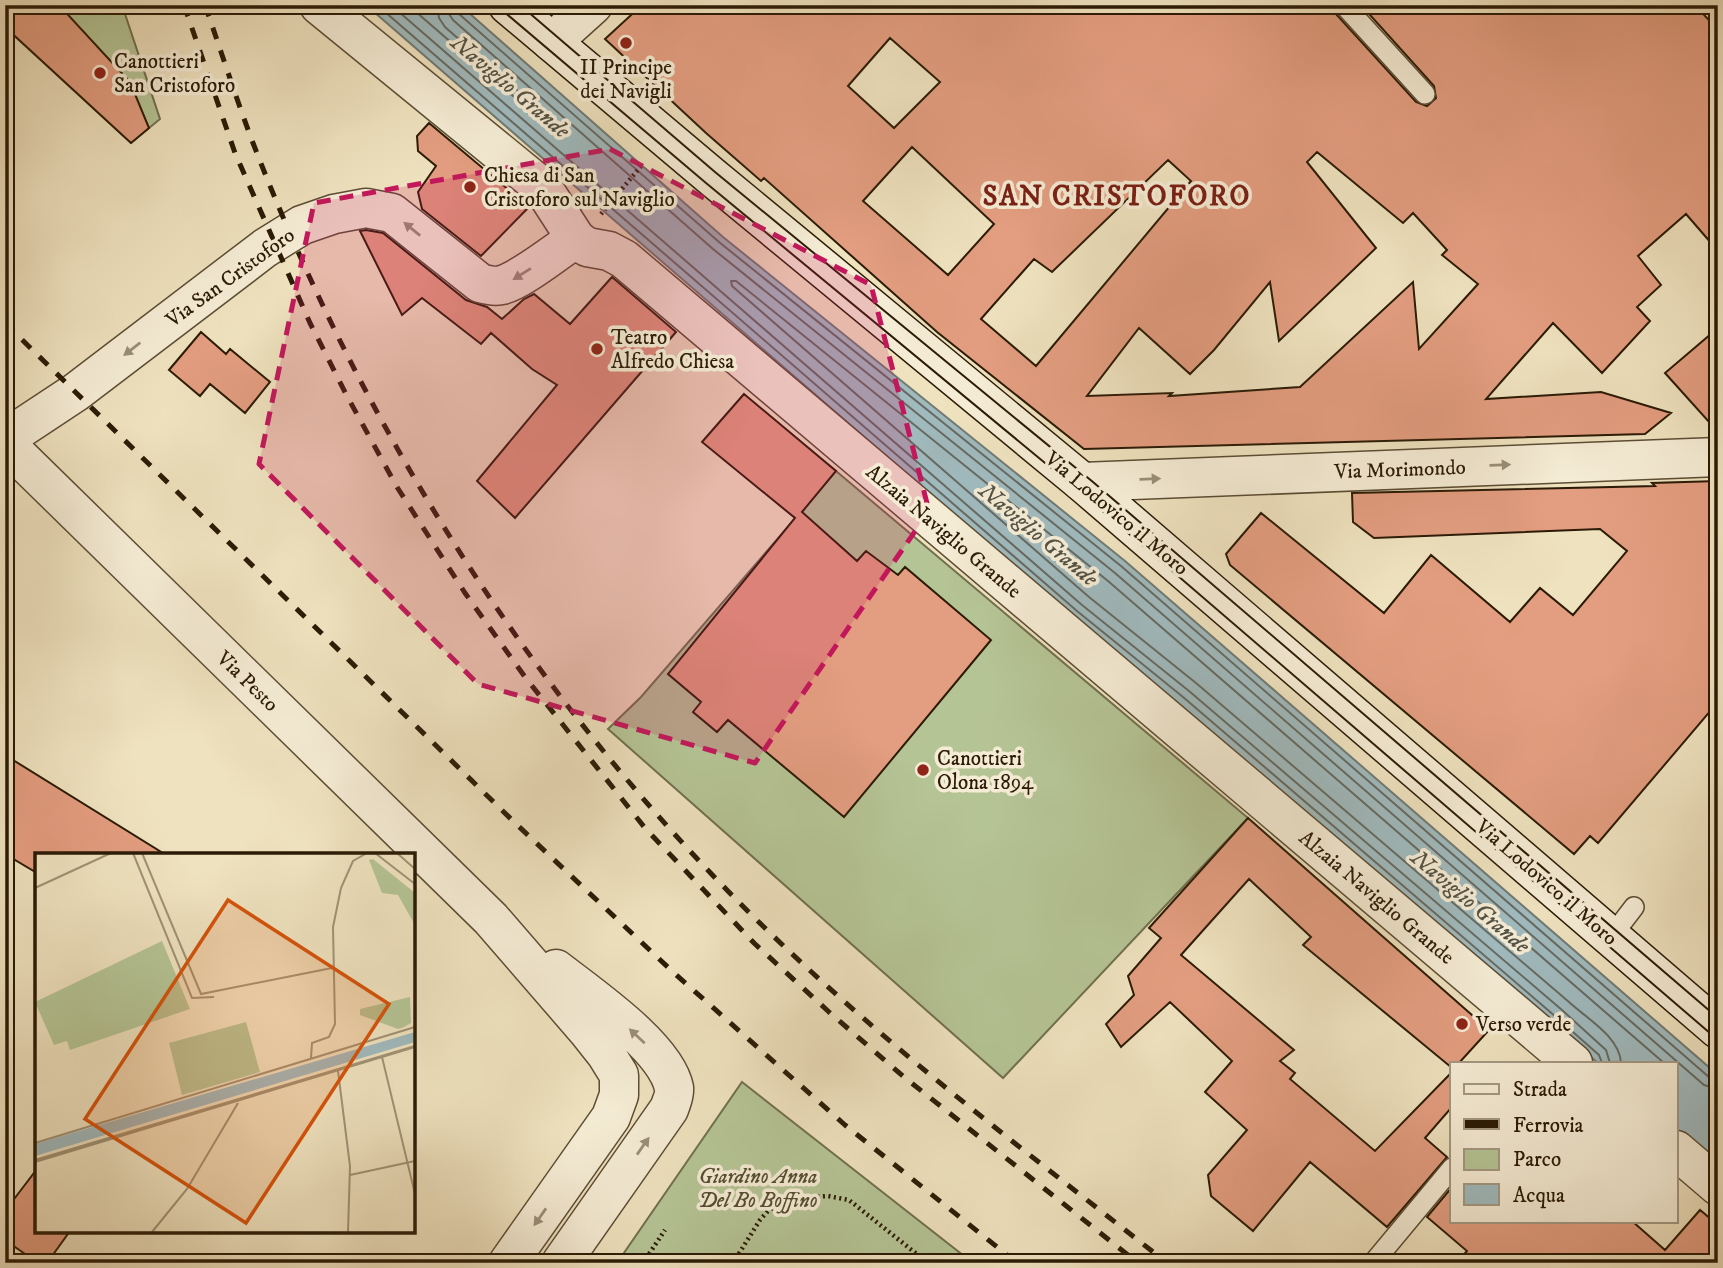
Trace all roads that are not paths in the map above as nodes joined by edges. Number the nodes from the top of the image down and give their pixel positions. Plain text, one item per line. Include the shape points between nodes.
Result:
1 (319, 5) edge
2 (508, 5) edge
3 (593, 5) edge
4 (1344, 5) edge
5 (552, 42) junction
6 (1425, 94) dead end
7 (587, 227) junction
8 (5, 441) edge
9 (1718, 457) edge
10 (1082, 482) junction
11 (1634, 907) dead end
12 (491, 919) junction
13 (1611, 937) junction
14 (1718, 1028) edge
15 (1555, 1058) edge
16 (1678, 1152) edge
17 (1450, 1170) edge
18 (572, 1171) junction
19 (1718, 1186) edge
20 (607, 1198) junction
21 (508, 1263) edge
22 (562, 1263) edge
23 (1373, 1263) edge

1 - 7 street
2 - 5 street, Via Lodovico il Moro
3 - 5 street
4 - 6 lane
5 - 10 street, Via Lodovico il Moro
7 -> 8 street, Via San Cristoforo via 517,278 490,286 480,283 392,213 366,208 302,225
7 - 15 street, Alzaia Naviglio Grande via 587,247 624,259
8 - 12 street, Via Pesto
10 -> 9 street, Via Morimondo
10 - 13 street, Via Lodovico il Moro
11 - 13 lane
12 - 18 street, Via Pesto via 587,1030 619,1075 619,1095 611,1117
20 -> 12 street, Via Pesto via 669,1109 675,1091 666,1067 605,1007
13 - 14 street, Via Lodovico il Moro
16 - 19 street
17 - 23 lane
18 - 20 street via 595,1178
18 -> 21 street
20 - 22 street

